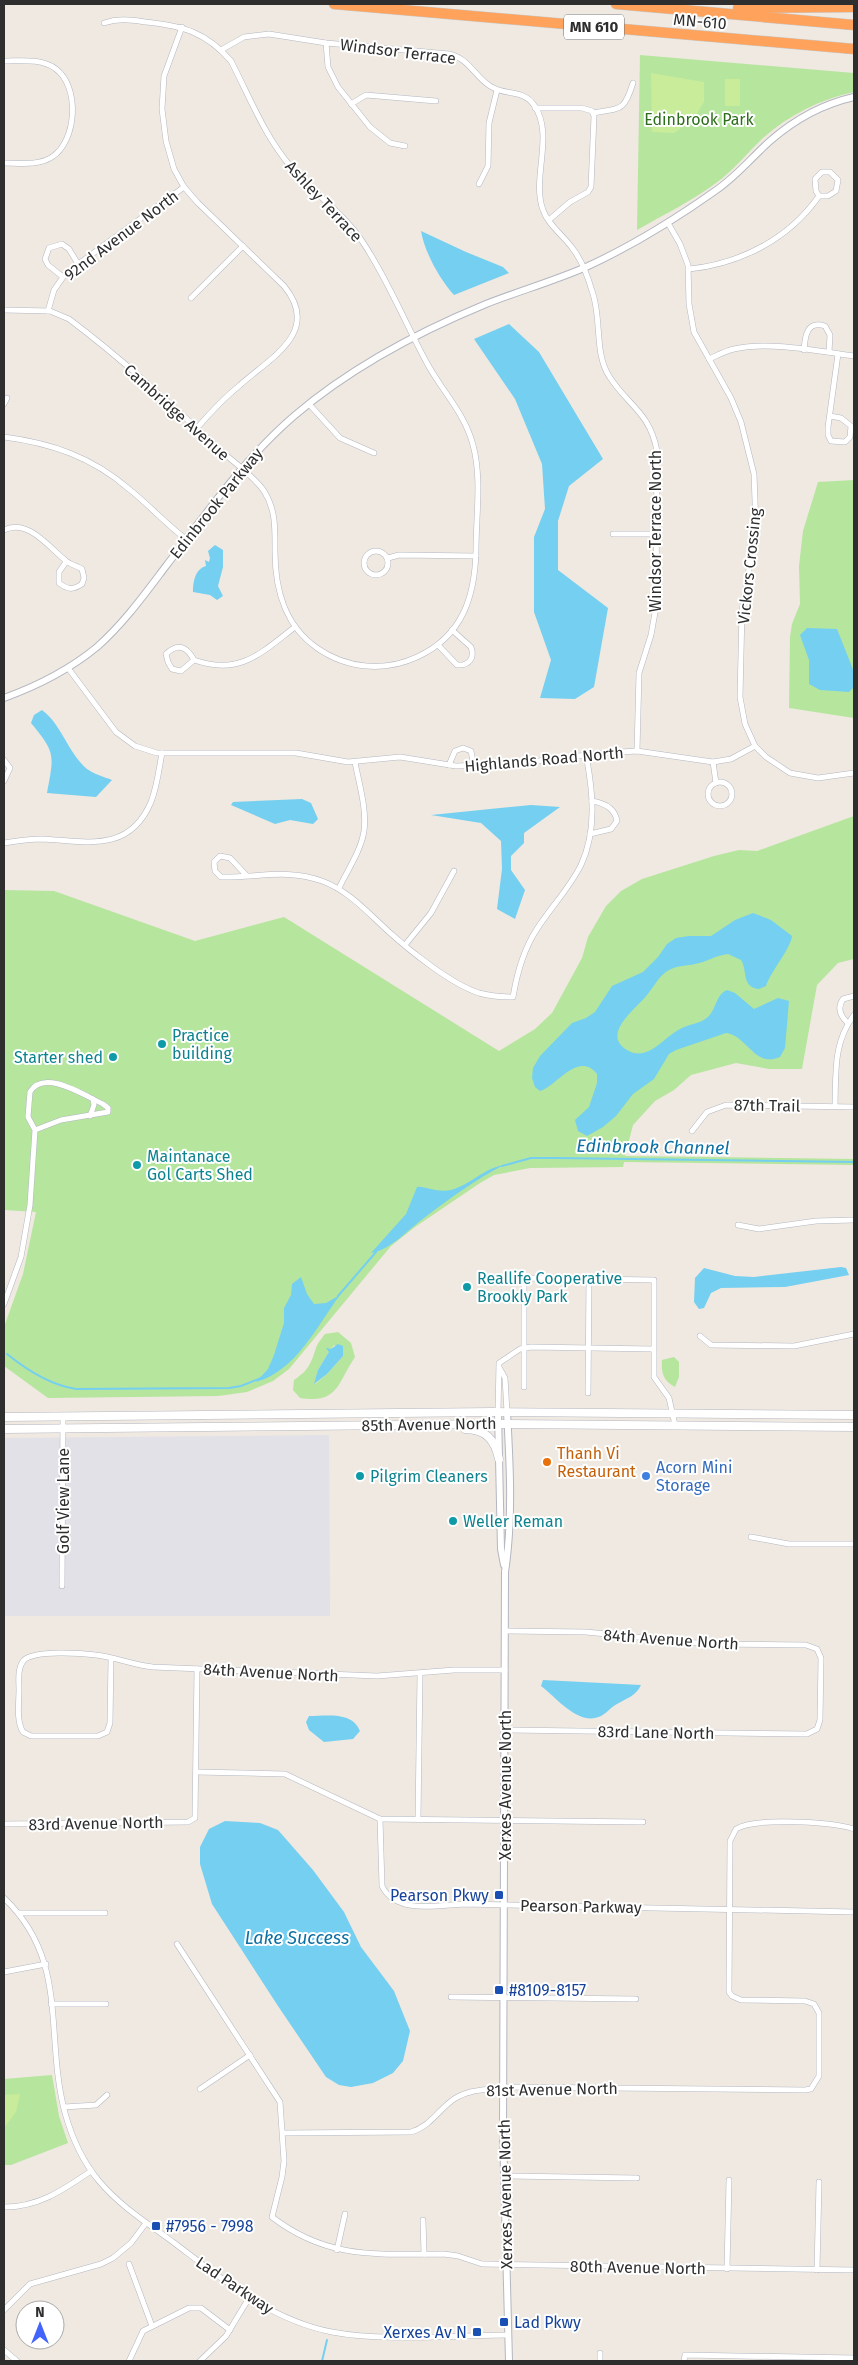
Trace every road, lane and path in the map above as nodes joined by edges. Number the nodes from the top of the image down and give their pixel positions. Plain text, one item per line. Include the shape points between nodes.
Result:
1 (334, 4) edge
2 (616, 4) edge
3 (674, 4) edge
4 (854, 7) edge
5 (104, 23) dead end
6 (854, 25) edge
7 (182, 27) junction
8 (326, 43) junction
9 (222, 50) junction
10 (854, 50) edge
11 (4, 61) edge
12 (633, 83) dead end
13 (497, 90) junction
14 (854, 97) edge
15 (436, 101) dead end
16 (351, 104) junction
17 (535, 108) junction
18 (593, 113) junction
19 (405, 146) dead end
20 (4, 164) edge
21 (479, 184) dead end
22 (184, 186) junction
23 (819, 196) junction
24 (549, 220) junction
25 (668, 223) junction
26 (243, 246) junction
27 (78, 264) junction
28 (583, 268) junction
29 (689, 269) junction
30 (63, 277) junction
31 (191, 298) dead end
32 (4, 310) edge
33 (48, 311) junction
34 (413, 338) junction
35 (804, 350) junction
36 (829, 352) junction
37 (838, 354) junction
38 (854, 356) edge
39 (709, 359) junction
40 (7, 398) dead end
41 (4, 404) edge
42 (309, 404) junction
43 (830, 416) junction
44 (196, 428) junction
45 (4, 438) edge
46 (374, 453) dead end
47 (240, 469) junction
48 (4, 530) edge
49 (613, 534) dead end
50 (657, 534) junction
51 (186, 539) junction
52 (476, 556) junction
53 (388, 558) junction
54 (66, 562) junction
55 (295, 627) junction
56 (452, 630) junction
57 (438, 645) junction
58 (194, 660) junction
59 (68, 668) junction
60 (4, 698) edge
61 (755, 746) junction
62 (637, 751) junction
63 (162, 753) junction
64 (586, 755) junction
65 (4, 760) edge
66 (355, 762) junction
67 (713, 762) junction
68 (449, 765) junction
69 (474, 766) junction
70 (854, 772) edge
71 (4, 781) edge
72 (716, 783) junction
73 (592, 801) junction
74 (590, 834) junction
75 (4, 843) edge
76 (454, 871) dead end
77 (247, 876) junction
78 (339, 888) junction
79 (405, 945) junction
80 (854, 996) edge
81 (854, 1014) edge
82 (848, 1023) junction
83 (93, 1099) junction
84 (836, 1106) junction
85 (854, 1107) edge
86 (90, 1116) junction
87 (35, 1130) junction
88 (692, 1131) dead end
89 (854, 1220) edge
90 (738, 1225) dead end
91 (589, 1279) junction
92 (4, 1304) edge
93 (854, 1334) edge
94 (700, 1336) dead end
95 (524, 1348) junction
96 (589, 1348) junction
97 (653, 1349) junction
98 (524, 1387) dead end
99 (588, 1393) dead end
100 (502, 1412) junction
101 (671, 1414) junction
102 (854, 1415) edge
103 (62, 1416) junction
104 (4, 1417) edge
105 (424, 1424) junction
106 (503, 1424) junction
107 (675, 1425) junction
108 (854, 1427) edge
109 (63, 1428) junction
110 (4, 1429) edge
111 (500, 1459) junction
112 (751, 1537) dead end
113 (854, 1544) edge
114 (505, 1572) junction
115 (62, 1586) dead end
116 (505, 1631) junction
117 (111, 1658) junction
118 (198, 1669) junction
119 (505, 1670) junction
120 (420, 1674) junction
121 (505, 1730) junction
122 (807, 1734) joint
123 (196, 1772) junction
124 (380, 1819) junction
125 (418, 1819) junction
126 (504, 1819) junction
127 (643, 1822) dead end
128 (4, 1824) edge
129 (854, 1829) edge
130 (4, 1898) edge
131 (504, 1905) junction
132 (729, 1910) junction
133 (854, 1912) edge
134 (19, 1913) junction
135 (106, 1913) dead end
136 (177, 1944) dead end
137 (46, 1964) junction
138 (4, 1972) edge
139 (451, 1997) dead end
140 (504, 1998) junction
141 (636, 1999) dead end
142 (52, 2004) junction
143 (106, 2004) dead end
144 (250, 2055) junction
145 (503, 2087) junction
146 (200, 2089) dead end
147 (107, 2095) dead end
148 (64, 2107) junction
149 (283, 2134) junction
150 (91, 2170) junction
151 (504, 2176) junction
152 (637, 2178) dead end
153 (729, 2180) dead end
154 (819, 2182) dead end
155 (4, 2207) edge
156 (345, 2214) dead end
157 (423, 2220) dead end
158 (146, 2223) junction
159 (337, 2250) junction
160 (424, 2254) junction
161 (129, 2264) dead end
162 (506, 2264) junction
163 (727, 2269) junction
164 (817, 2270) junction
165 (854, 2270) edge
166 (249, 2298) junction
167 (4, 2310) edge
168 (152, 2326) junction
169 (230, 2330) junction
170 (508, 2335) junction
171 (4, 2350) edge
172 (600, 2353) dead end
173 (684, 2358) edge
174 (854, 2358) edge
175 (774, 2359) edge
176 (17, 2361) edge
177 (129, 2361) edge
178 (200, 2361) edge
179 (509, 2361) edge
180 (600, 2361) edge

1 - 10 highway, MN-610 / MN 610
2 - 6 highway, MN-610 / MN 610
3 - 4 highway via 747,9
5 - 7 street, Ashley Terrace via 116,19
7 - 9 street, Ashley Terrace
7 - 22 street via 164,76 162,109 169,156
8 - 9 street, Windsor Terrace via 269,34 244,37
8 - 13 street, Windsor Terrace via 457,56
8 - 16 street via 328,67
9 - 34 street, Ashley Terrace via 278,150 364,244
11 - 20 street via 31,61 57,70 65,80 71,100 69,135 59,152 42,162
12 - 18 street via 626,104
13 - 17 street, Windsor Terrace via 523,96
13 - 21 street via 489,123 488,166
14 - 25 street, Edinbrook Parkway via 818,110 790,126 720,187
15 - 16 street via 366,95
16 - 19 street via 370,127 390,143
17 - 18 street via 582,108
17 - 24 street via 542,129 540,197
18 - 24 street via 592,187
22 - 26 street
22 - 27 street, 92nd Avenue North
23 - 23 street via 833,194 839,185 830,172 822,172 815,180
23 - 29 street via 787,230 754,252 717,265
24 - 28 street via 574,250
25 - 28 street, Edinbrook Parkway
25 - 29 street, Vickors Crossing
26 - 31 street
26 - 44 street via 290,294 297,314 296,325 280,352 240,384
27 - 30 street, 92nd Avenue North
27 - 30 street via 62,244 49,248 45,259
28 - 34 street, Edinbrook Parkway via 487,304
28 - 50 street, Windsor Terrace North via 596,301 604,367 645,418 655,440 658,463
29 - 39 street, Vickors Crossing via 690,318
30 - 33 street, 92nd Avenue North via 54,290
32 - 33 street, Cambridge Avenue
33 - 44 street, Cambridge Avenue via 78,325
34 - 42 street, Edinbrook Parkway via 349,375
34 - 52 street, Ashley Terrace via 440,386 462,416 473,445 477,476
35 - 36 street
35 - 36 street via 806,332 819,324 830,335
35 - 39 street via 745,347 725,351
36 - 37 street
37 - 38 street
37 - 43 street
39 - 61 street, Vickors Crossing via 741,422 754,474 756,527 742,611 740,696 745,724
40 - 41 street
42 - 46 street via 340,438
42 - 47 street, Edinbrook Parkway
43 - 43 street via 828,435 831,441 845,442 850,437 851,426 841,418
44 - 47 street, Cambridge Avenue
45 - 51 street via 44,443 90,461 130,489
47 - 51 street, Edinbrook Parkway
47 - 55 street, Cambridge Avenue via 263,489 270,504 275,527 276,581 285,611
48 - 54 street via 14,527 31,533 52,547
49 - 50 street
50 - 62 street, Windsor Terrace North via 656,607 639,673
51 - 59 street, Edinbrook Parkway via 130,614 96,648
52 - 53 street via 399,555
52 - 56 street, Ashley Terrace via 470,599
53 - 53 street via 387,570 380,575 366,569 364,561 371,552 383,552
54 - 54 street via 60,572 60,583 74,589 82,584 82,569
55 - 57 street, Cambridge Avenue via 329,655 358,665 374,667 406,662
55 - 58 street via 258,655 241,663 222,666
56 - 57 street, Ashley Terrace
56 - 57 street via 471,647 470,661 457,665
58 - 58 street via 189,650 181,646 166,654 172,669 181,671
59 - 60 street, Edinbrook Parkway
59 - 63 street, Highlands Road North via 116,732 135,746
61 - 67 street, Highlands Road North via 731,759
61 - 70 street via 777,766 804,777 834,778
62 - 64 street, Highlands Road North
62 - 67 street, Highlands Road North
63 - 66 street, Highlands Road North via 296,753
63 - 75 street via 151,802 137,823 127,831 110,840 90,843 39,839
64 - 69 street, Highlands Road North
64 - 73 street
65 - 71 street via 10,768
66 - 68 street, Highlands Road North via 400,757
66 - 78 street via 364,832
67 - 72 street
68 - 69 street, Highlands Road North
68 - 69 street via 455,751 463,748 473,754
72 - 72 street via 727,784 732,794 728,803 721,807 710,802 708,795
73 - 74 street
73 - 74 street via 609,807 617,821 611,829
74 - 79 street via 581,865 528,944 513,997 488,995 469,988
76 - 79 street via 431,913
77 - 77 street via 221,877 215,871 214,862 220,856 230,858
77 - 78 street via 277,872 309,876
78 - 79 street
80 - 82 street via 843,999 840,1007
81 - 82 street
82 - 84 street via 837,1053
83 - 86 street
83 - 86 street via 107,1106 108,1112
83 - 87 street via 54,1082 37,1085 30,1092 28,1103 28,1117
84 - 85 street, 87th Trail
84 - 88 street, 87th Trail via 726,1105 707,1112
86 - 87 street via 60,1120
87 - 92 street via 25,1240 18,1270
89 - 90 street via 816,1221 759,1229
91 - 95 street via 524,1278
91 - 96 street
91 - 97 street via 654,1280
93 - 94 street via 794,1346 711,1345
95 - 96 street
95 - 98 street
95 - 100 street, Xerxes Avenue North via 499,1366
96 - 97 street
96 - 99 street
97 - 101 street via 654,1377 669,1398
100 - 101 main road, 85th Avenue North
100 - 103 main road, 85th Avenue North
100 - 106 street, Xerxes Avenue North
101 - 102 main road, 85th Avenue North
101 - 107 street
103 - 104 main road, 85th Avenue North
103 - 109 street, Golf View Lane
105 - 106 main road, 85th Avenue North
105 - 109 main road, 85th Avenue North
105 - 111 main road via 441,1429 478,1430 493,1440
106 - 107 main road, 85th Avenue North
106 - 111 street, Xerxes Avenue North
106 - 114 street, Xerxes Avenue North via 511,1494
107 - 108 main road, 85th Avenue North
109 - 110 main road, 85th Avenue North
109 - 115 street, Golf View Lane
111 - 114 street, Xerxes Avenue North via 501,1549
112 - 113 street via 789,1544
114 - 116 street, Xerxes Avenue North
116 - 119 street, Xerxes Avenue North
116 - 122 street, 84th Avenue North via 586,1632 707,1644 806,1645 817,1649 821,1658 820,1720 817,1729
117 - 117 street, 84th Avenue North via 38,1654 24,1660 19,1674 20,1728 31,1736 98,1736 107,1732 110,1723
117 - 118 street, 84th Avenue North via 141,1666
118 - 120 street, 84th Avenue North via 346,1676
118 - 123 street
119 - 120 street, 84th Avenue North
119 - 121 street, Xerxes Avenue North
120 - 125 street
121 - 122 street, 83rd Lane North
121 - 126 street, Xerxes Avenue North
123 - 124 street via 284,1774
123 - 128 street, 83rd Avenue North via 196,1814 188,1822
124 - 125 street
124 - 131 street, Pearson Parkway via 381,1880 388,1894 414,1906
125 - 126 street
126 - 127 street
126 - 131 street, Xerxes Avenue North
129 - 132 street via 826,1824 748,1824 736,1829 729,1847
130 - 134 street, Lad Parkway
131 - 132 street, Pearson Parkway
131 - 140 street, Xerxes Avenue North
132 - 133 street, Pearson Parkway
132 - 145 street, 81st Avenue North via 728,1988 732,1996 741,2000 805,2001 818,2008 819,2076 816,2084 805,2090
134 - 135 street
134 - 137 street, Lad Parkway via 35,1936
136 - 144 street
137 - 138 street
137 - 142 street, Lad Parkway
139 - 140 street
140 - 141 street
140 - 145 street, Xerxes Avenue North
142 - 143 street
142 - 148 street, Lad Parkway
144 - 146 street
144 - 149 street via 280,2102
145 - 149 street, 81st Avenue North via 464,2094 449,2103 427,2125 411,2132
145 - 151 street, Xerxes Avenue North
147 - 148 street via 96,2105
148 - 150 street, Lad Parkway via 72,2135
149 - 159 street, 80th Avenue North via 282,2177 272,2217 303,2238
150 - 155 street via 50,2197 26,2206
150 - 158 street, Lad Parkway via 112,2195
151 - 152 street
151 - 162 street, Xerxes Avenue North
153 - 163 street
154 - 164 street
156 - 159 street
157 - 160 street
158 - 166 street, Lad Parkway
158 - 167 street via 131,2243 113,2258 30,2284
159 - 160 street, 80th Avenue North via 358,2254
160 - 162 street, 80th Avenue North via 458,2256 482,2264
161 - 168 street
162 - 163 street, 80th Avenue North
162 - 170 street, Xerxes Avenue North
163 - 164 street, 80th Avenue North
164 - 165 street, 80th Avenue North
166 - 169 street
166 - 170 street, Lad Parkway via 287,2318 332,2332 378,2336
168 - 169 street via 201,2308
168 - 177 street via 143,2331
169 - 178 street
170 - 179 street, Xerxes Avenue North
171 - 176 street
172 - 180 street
173 - 175 street
174 - 175 street

